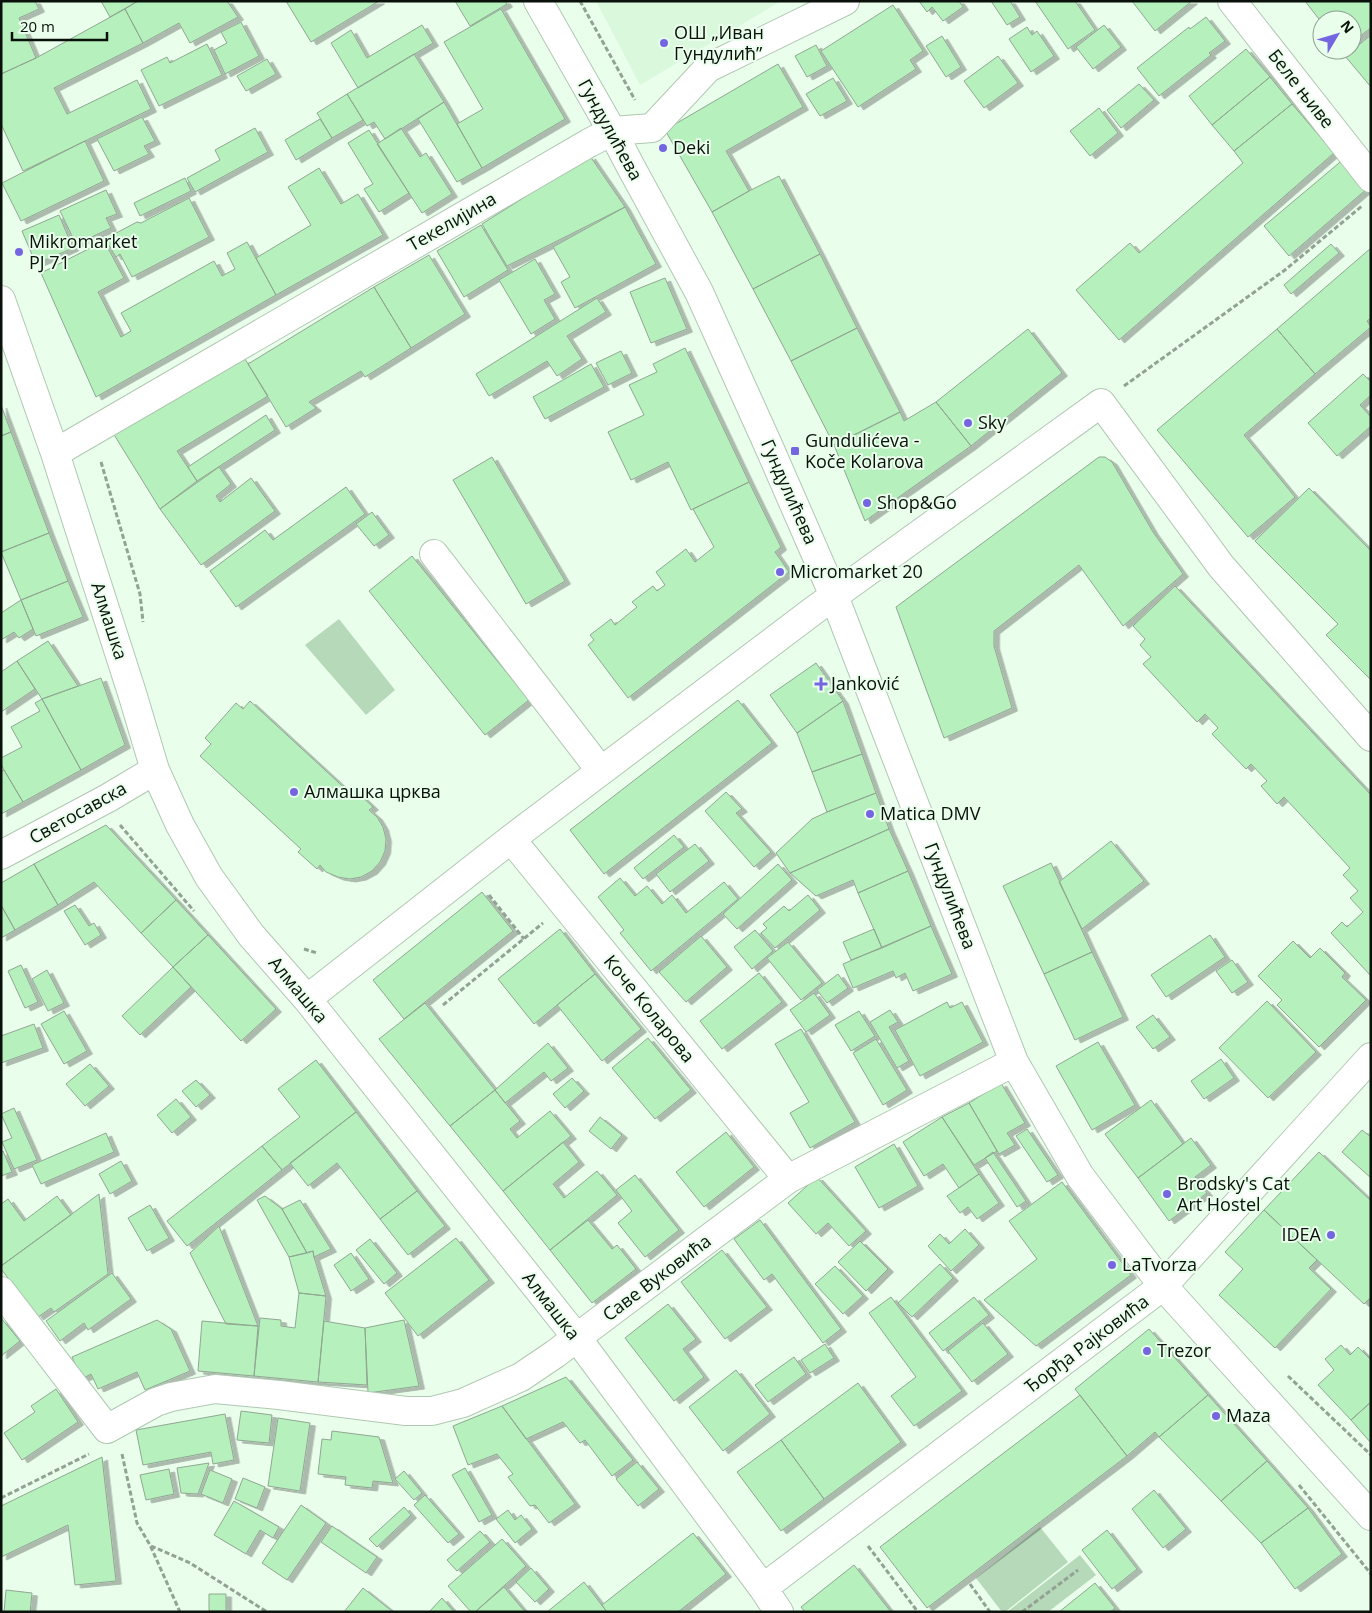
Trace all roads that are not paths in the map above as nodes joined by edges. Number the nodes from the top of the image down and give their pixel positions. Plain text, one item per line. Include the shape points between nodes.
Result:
1 (538, 1) edge
2 (845, 1) edge
3 (1232, 1) edge
4 (612, 131) junction
5 (1371, 178) edge
6 (1, 300) edge
7 (10, 353) edge
8 (55, 453) junction
9 (434, 554) dead end
10 (834, 596) junction
11 (1371, 737) edge
12 (155, 770) junction
13 (601, 771) junction
14 (511, 839) junction
15 (1, 855) edge
16 (307, 999) junction
17 (1371, 1057) edge
18 (1014, 1062) junction
19 (788, 1179) junction
20 (1164, 1286) junction
21 (1, 1291) edge
22 (577, 1338) junction
23 (1371, 1516) edge
24 (763, 1588) junction
25 (779, 1612) edge

1 - 4 street, Гундулићева
2 - 4 street, Текелијина via 708,68 652,128
3 - 5 street, Беле њиве
4 - 8 street, Текелијина
4 - 10 street, Гундулићева via 699,292
6 - 7 street, Алмашка
7 - 8 street, Алмашка
8 - 12 street, Алмашка
9 - 13 street
10 - 11 street via 1101,403 1221,566
10 - 13 street
10 - 18 street, Гундулићева
12 - 15 street, Светосавска
12 - 16 street, Алмашка via 208,877 251,935
13 - 14 street
14 - 16 street
14 - 19 street, Коче Коларова
16 - 22 street, Алмашка
17 - 20 street, Ђорђа Рајковића
18 - 19 street, Саве Вуковића
18 - 20 street, Гундулићева via 1080,1176
19 - 22 street, Саве Вуковића
20 - 23 street, Гундулићева
20 - 24 street, Ђорђа Рајковића
21 - 22 street, Саве Вуковића via 113,1431 156,1402 215,1388 406,1411 432,1411 463,1403 521,1377
22 - 24 street, Алмашка
24 - 25 street, Алмашка

